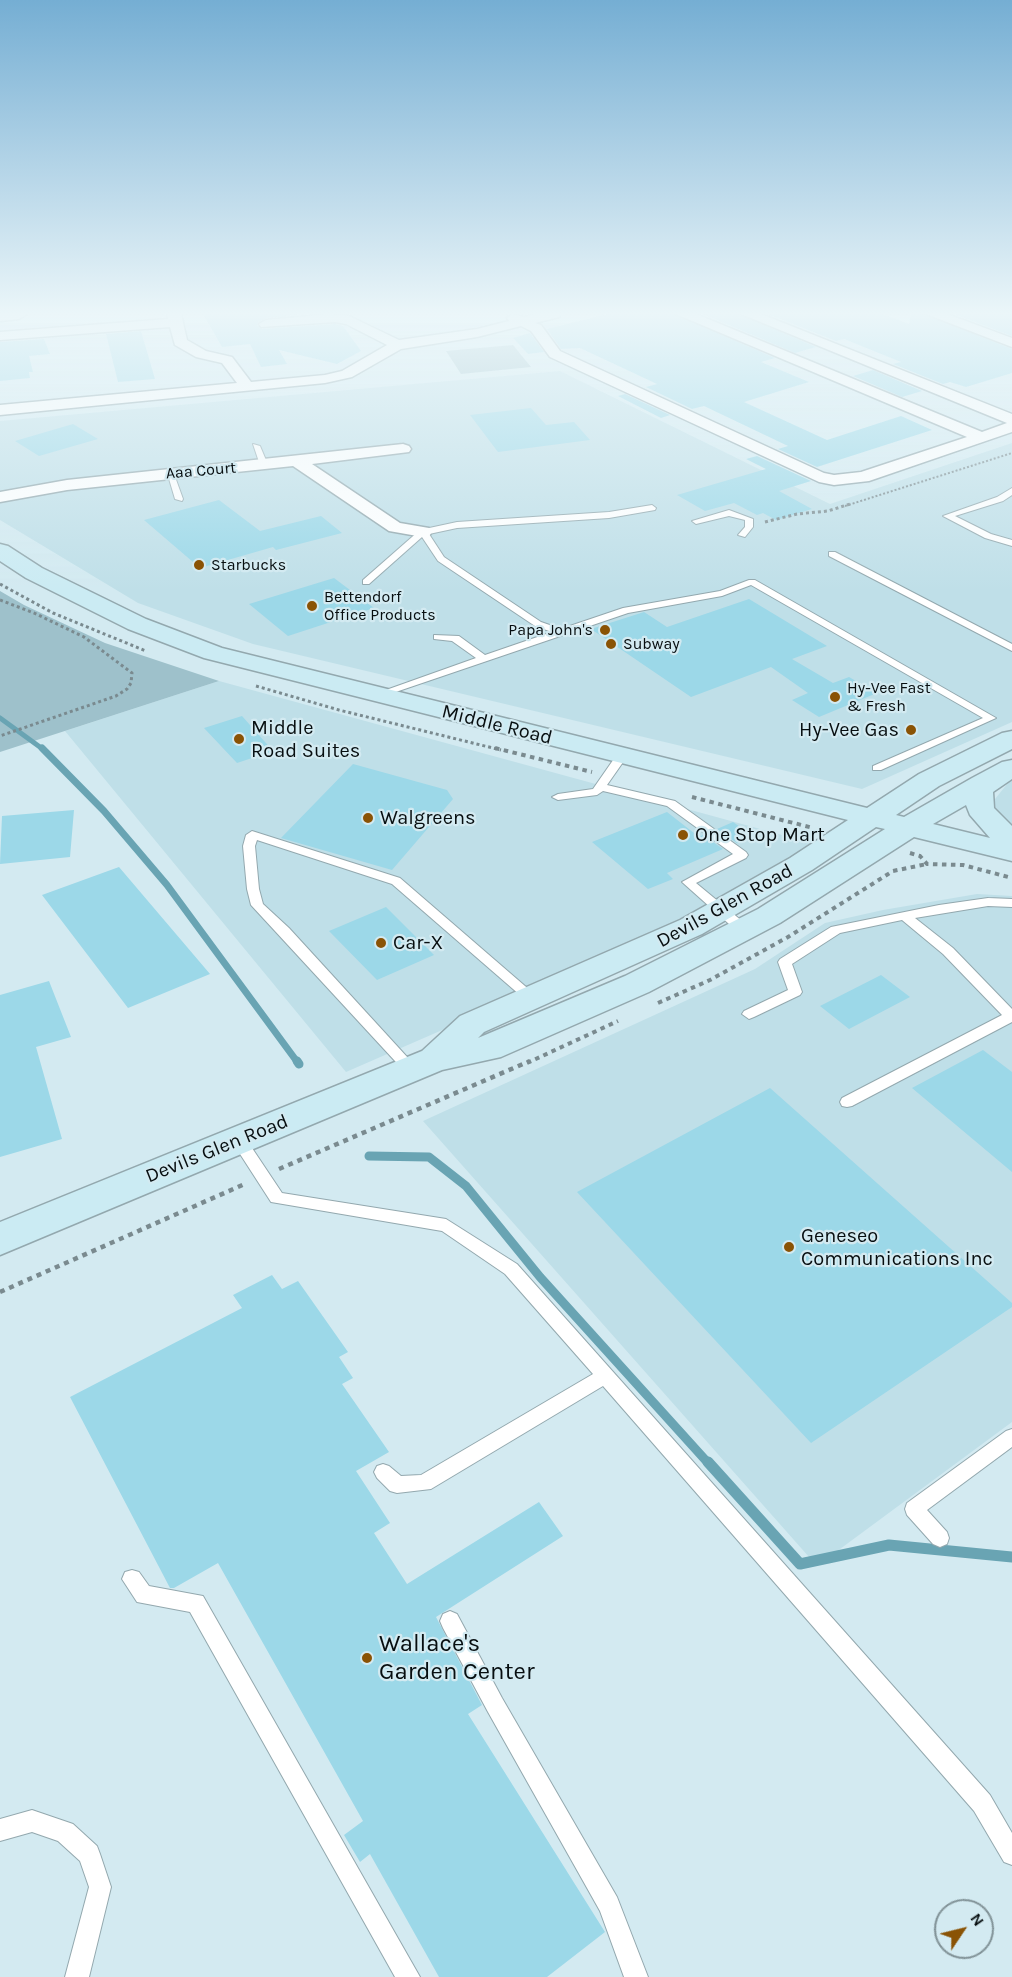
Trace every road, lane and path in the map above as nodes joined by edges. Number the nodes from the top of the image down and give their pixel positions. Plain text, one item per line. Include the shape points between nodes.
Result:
1 (41, 406) edge
2 (667, 406) edge
3 (907, 406) edge
4 (978, 406) edge
5 (0, 410) edge
6 (1012, 420) edge
7 (1012, 427) edge
8 (981, 437) junction
9 (256, 446) dead end
10 (403, 449) dead end
11 (1012, 453) edge
12 (297, 461) junction
13 (264, 465) junction
14 (170, 474) junction
15 (1012, 491) edge
16 (0, 497) edge
17 (179, 499) dead end
18 (652, 508) dead end
19 (696, 521) dead end
20 (749, 524) junction
21 (423, 532) junction
22 (742, 535) dead end
23 (1012, 543) edge
24 (0, 551) edge
25 (832, 554) dead end
26 (366, 582) dead end
27 (0, 600) edge
28 (561, 632) junction
29 (438, 637) dead end
30 (1012, 648) edge
31 (484, 659) junction
32 (377, 695) junction
33 (0, 736) edge
34 (1012, 739) edge
35 (622, 755) junction
36 (876, 768) dead end
37 (1012, 768) edge
38 (982, 784) junction
39 (601, 787) junction
40 (558, 797) dead end
41 (873, 817) junction
42 (909, 826) junction
43 (1012, 842) edge
44 (1012, 852) edge
45 (927, 864) dead end
46 (1012, 903) edge
47 (905, 916) junction
48 (732, 920) junction
49 (533, 999) junction
50 (656, 1004) dead end
51 (749, 1014) dead end
52 (1011, 1017) edge
53 (624, 1019) dead end
54 (423, 1065) junction
55 (847, 1102) dead end
56 (239, 1140) junction
57 (262, 1176) junction
58 (0, 1239) edge
59 (0, 1292) edge
60 (605, 1376) junction
61 (1012, 1437) edge
62 (383, 1472) dead end
63 (940, 1539) dead end
64 (132, 1579) dead end
65 (450, 1621) dead end
66 (0, 1830) edge
67 (1012, 1854) edge
68 (77, 1977) edge
69 (408, 1977) edge
70 (636, 1977) edge

1 - 5 street
2 - 8 street via 819,477 834,480 863,477
3 - 8 street
4 - 6 street
7 - 8 street
9 - 13 lane
10 - 12 street, Aaa Court
11 - 20 path via 828,511
12 - 13 street, Aaa Court
12 - 21 street via 395,527
13 - 14 street, Aaa Court
14 - 16 street, Aaa Court
14 - 17 lane
15 - 23 lane via 1000,499 947,516
18 - 21 lane via 609,515 457,525
19 - 20 lane via 729,513 749,519
20 - 22 lane
21 - 26 lane
21 - 28 lane via 441,559 538,624
24 - 32 main road, Middle Road via 33,573 137,624 213,653
25 - 30 lane
27 - 33 path via 84,637 132,673 127,689 116,696
28 - 31 lane
28 - 36 lane via 626,610 722,593 752,582 991,718
29 - 31 lane via 454,638
31 - 32 lane
32 - 35 main road, Middle Road
34 - 41 main road, Devils Glen Road via 929,780
35 - 39 lane
35 - 41 main road, Middle Road
37 - 38 main road, Devils Glen Road
38 - 42 main road, Devils Glen Road
38 - 43 main road via 980,809
39 - 40 lane via 597,792
39 - 48 lane via 671,803 741,855 688,882
41 - 42 main road, Middle Road
41 - 48 main road, Devils Glen Road via 801,864
42 - 44 main road, Middle Road
42 - 48 main road, Devils Glen Road via 804,895
45 - 50 path via 893,871 779,942
46 - 47 lane via 988,902
47 - 51 lane via 836,930 785,962 795,992
47 - 52 lane via 948,951
48 - 49 main road, Devils Glen Road via 646,949
48 - 54 main road, Devils Glen Road via 637,984 489,1048
49 - 54 main road, Devils Glen Road via 472,1024
49 - 54 lane via 396,881 252,835 249,846 257,905
52 - 55 lane
53 - 57 path
54 - 56 main road, Devils Glen Road
56 - 57 lane
56 - 58 main road, Devils Glen Road
57 - 59 path
57 - 60 lane via 277,1198 446,1225 511,1269
60 - 62 lane via 424,1483 397,1485
60 - 67 lane via 982,1803
61 - 63 lane via 914,1509
64 - 69 lane via 144,1595 196,1603
65 - 70 lane via 609,1905
66 - 68 lane via 32,1821 65,1832 89,1854 100,1887

